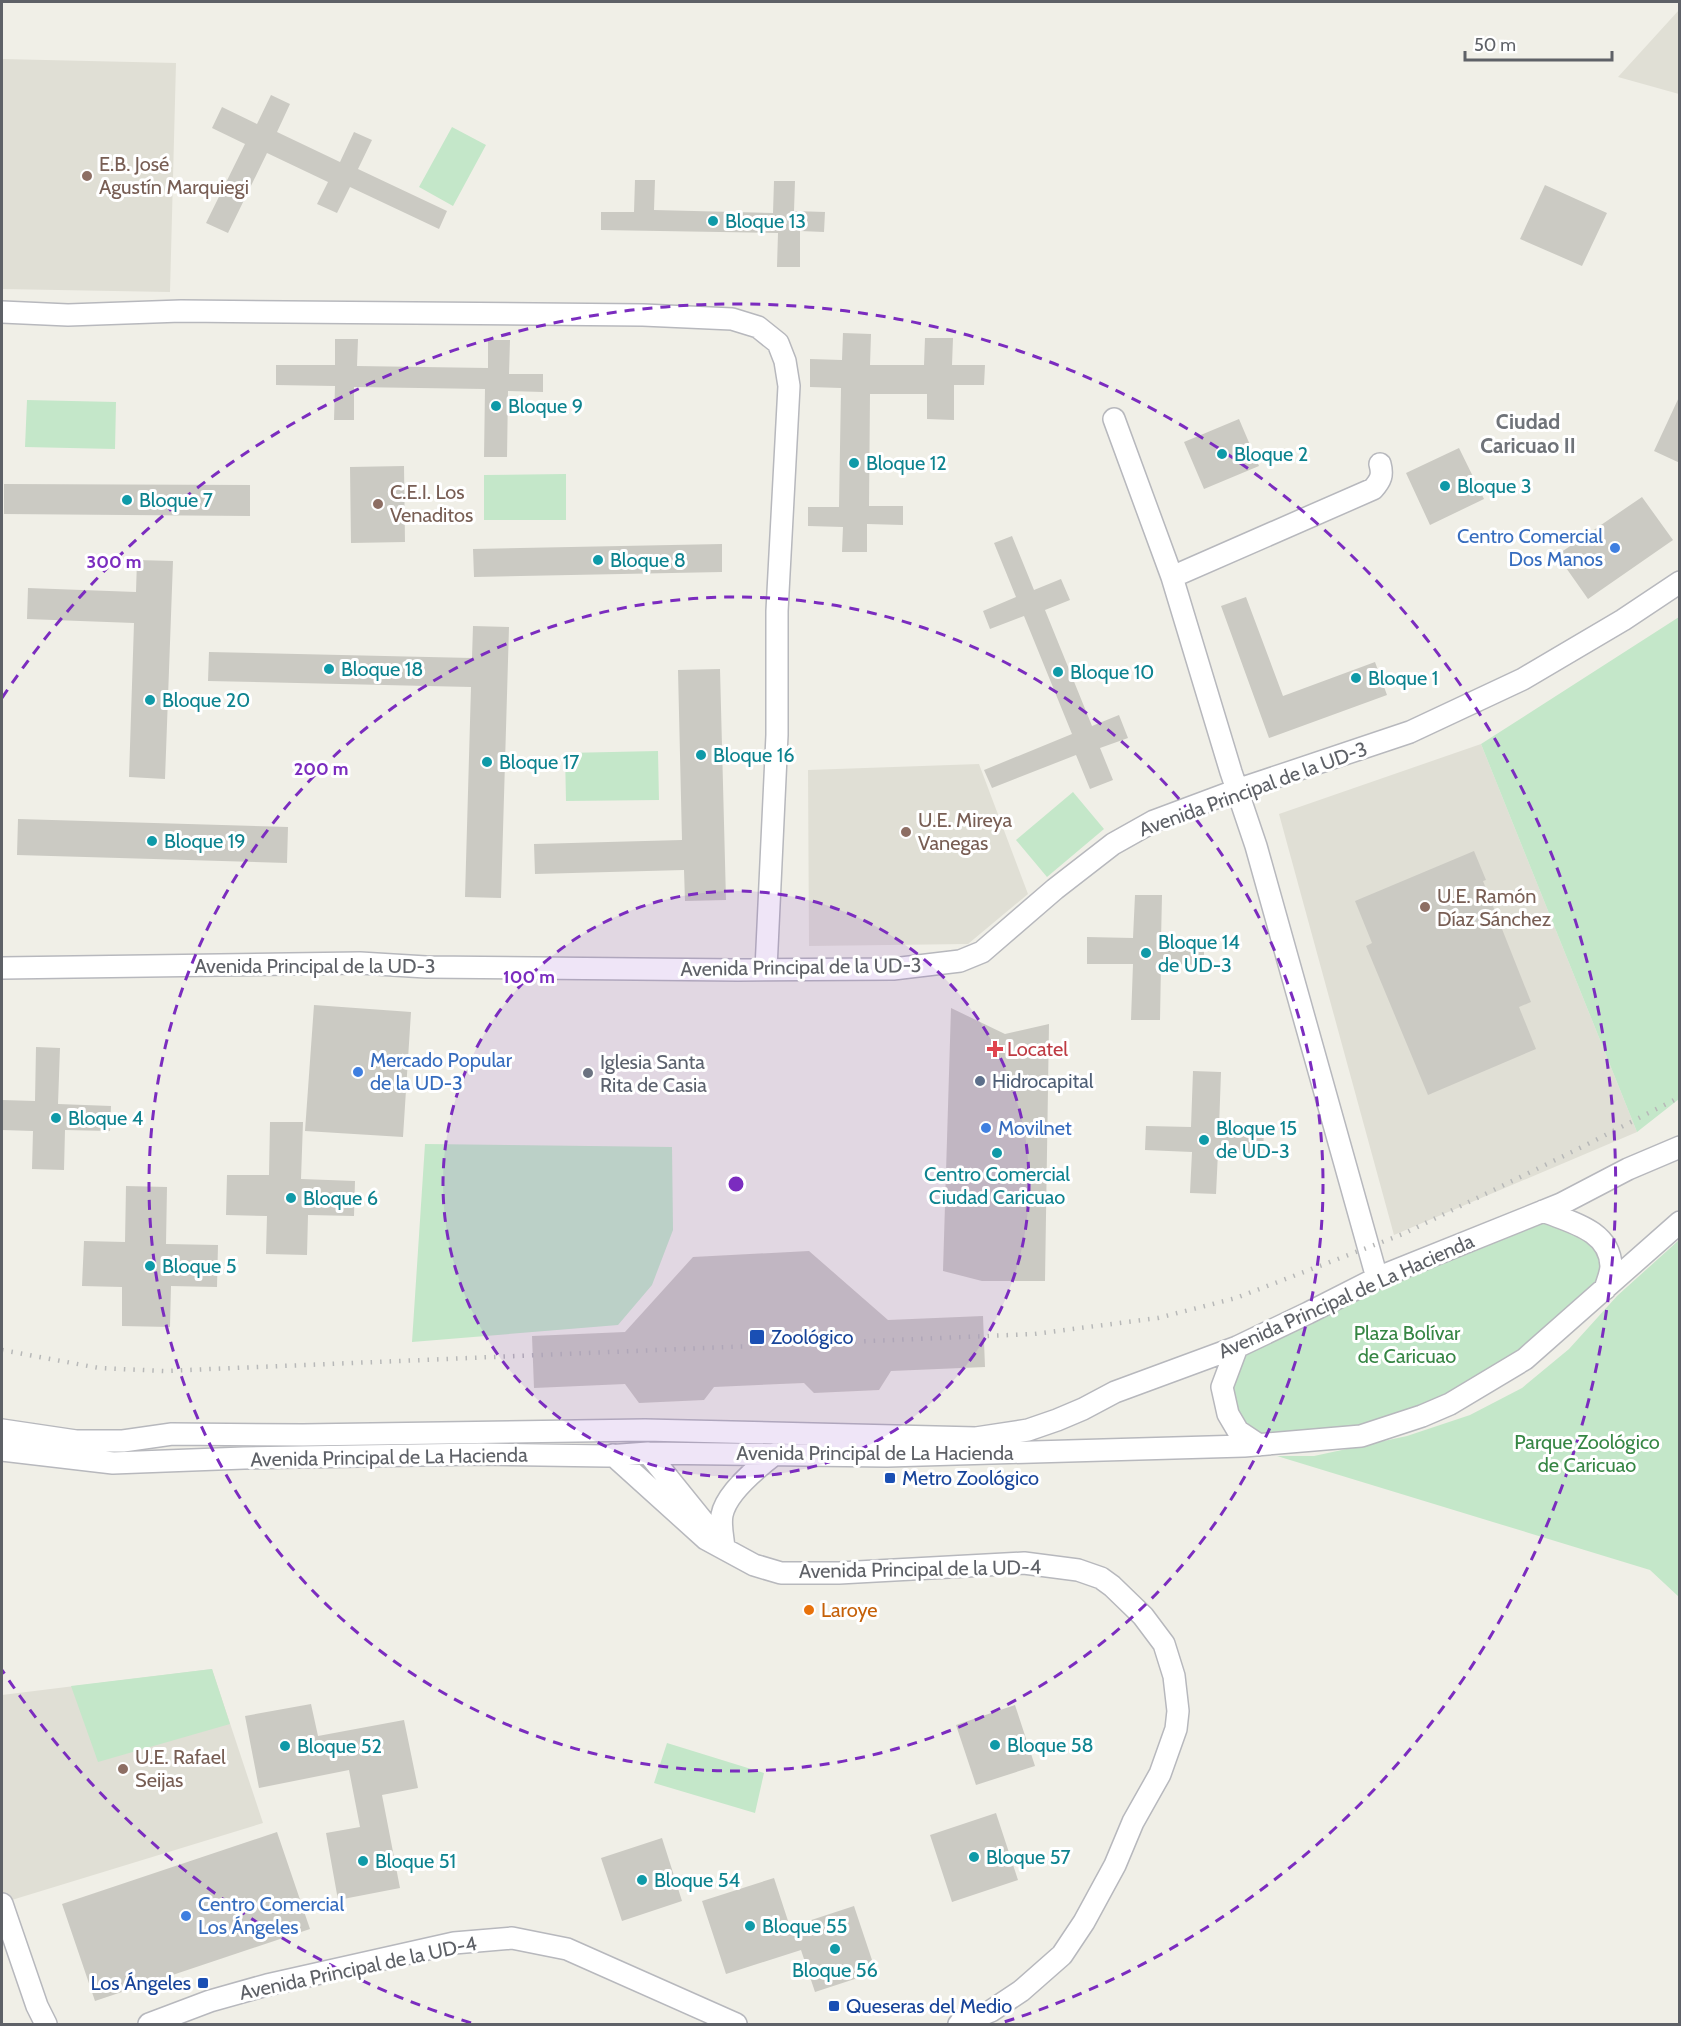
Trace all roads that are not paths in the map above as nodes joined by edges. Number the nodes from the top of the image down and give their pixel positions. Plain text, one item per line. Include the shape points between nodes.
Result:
1 (2, 312) edge
2 (1114, 419) dead end
3 (1380, 464) dead end
4 (1172, 577) junction
5 (1680, 582) edge
6 (1237, 790) junction
7 (2, 968) edge
8 (765, 969) junction
9 (1680, 1147) edge
10 (1543, 1211) junction
11 (1680, 1222) edge
12 (1377, 1278) junction
13 (1605, 1289) junction
14 (1237, 1347) junction
15 (2, 1430) edge
16 (609, 1430) junction
17 (645, 1430) junction
18 (1259, 1445) junction
19 (2, 1450) edge
20 (648, 1453) junction
21 (775, 1454) junction
22 (614, 1455) junction
23 (724, 1549) junction
24 (2, 1904) edge
25 (46, 2025) edge
26 (149, 2025) edge
27 (736, 2025) edge
28 (959, 2025) edge

1 - 8 street via 643,315 732,319 758,327 778,343 789,386
2 - 4 street
3 - 4 street via 1382,473 1373,489
4 - 6 street
5 - 6 street, Avenida Principal de la UD-3 via 1623,621 1523,679 1410,732
6 - 8 street, Avenida Principal de la UD-3 via 1154,821 1113,844 982,952 960,960 893,969
6 - 12 street
7 - 8 street, Avenida Principal de la UD-3 via 360,963 426,967
9 - 10 street, Avenida Principal de La Hacienda
10 - 12 street, Avenida Principal de La Hacienda
10 - 13 street via 1587,1228 1599,1237 1611,1267
11 - 13 street, Avenida Principal de La Hacienda
12 - 14 street, Avenida Principal de La Hacienda
13 - 18 street, Avenida Principal de La Hacienda via 1525,1359 1450,1404 1361,1436
14 - 17 street, Avenida Principal de La Hacienda via 1114,1392 1057,1420 1028,1430 976,1438
14 - 18 street via 1222,1387 1228,1414 1238,1431
15 - 16 street, Avenida Principal de La Hacienda via 76,1441 123,1441 172,1434 303,1436
16 - 17 street, Avenida Principal de La Hacienda
16 - 22 street
17 - 20 street
18 - 21 street, Avenida Principal de La Hacienda via 887,1456
19 - 22 street, Avenida Principal de La Hacienda via 113,1463 406,1455
20 - 21 street, Avenida Principal de La Hacienda
20 - 22 street, Avenida Principal de La Hacienda
20 - 23 street, Avenida Principal de la UD-4
21 - 23 street via 728,1500 722,1513
22 - 23 street, Avenida Principal de la UD-4 via 706,1539
23 - 28 street, Avenida Principal de la UD-4 via 754,1565 781,1573 1024,1563 1078,1570 1112,1586 1143,1616 1164,1644 1174,1676 1176,1729 1160,1774 1115,1865 1062,1955 1021,1991 991,2011
24 - 25 street
26 - 27 street, Avenida Principal de la UD-4 via 210,2001 267,1985 454,1943 512,1938 567,1949

